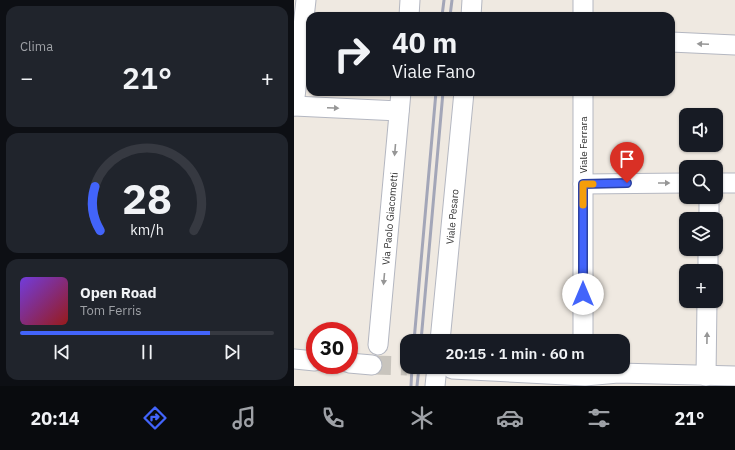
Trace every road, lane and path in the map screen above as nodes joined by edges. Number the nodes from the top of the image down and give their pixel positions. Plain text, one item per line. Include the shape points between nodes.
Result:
1 (410, 0) edge
2 (472, 0) edge
3 (584, 0) edge
4 (301, 6) edge
5 (409, 12) edge
6 (471, 12) edge
7 (583, 12) edge
8 (675, 42) edge
9 (735, 46) edge
10 (401, 96) edge
11 (464, 96) edge
12 (583, 96) edge
13 (294, 106) edge
14 (399, 111) junction
15 (679, 183) edge
16 (723, 183) edge
17 (735, 183) edge
18 (583, 184) junction
19 (707, 308) edge
20 (441, 334) edge
21 (583, 334) edge
22 (378, 344) dead end
23 (294, 359) edge
24 (306, 360) edge
25 (358, 364) edge
26 (372, 365) tunnel mouth
27 (442, 374) edge
28 (549, 374) edge
29 (607, 374) edge
30 (627, 374) edge
31 (706, 376) junction
32 (735, 376) edge
33 (679, 380) edge
34 (435, 386) edge

1 - 5 street
2 - 6 street
3 - 7 street
4 - 13 street
9 -> 8 street
10 - 14 street, Via Paolo Giacometti
11 - 20 street, Viale Pesaro
12 - 18 street, Viale Ferrara
13 -> 14 street
14 -> 22 street, Via Paolo Giacometti
18 -> 15 street
16 - 17 street
18 - 21 street, Viale Ferrara
31 -> 19 street
23 - 24 street
25 - 26 street
27 - 34 street
28 - 29 street
30 - 33 street
31 - 32 street
31 - 33 street

